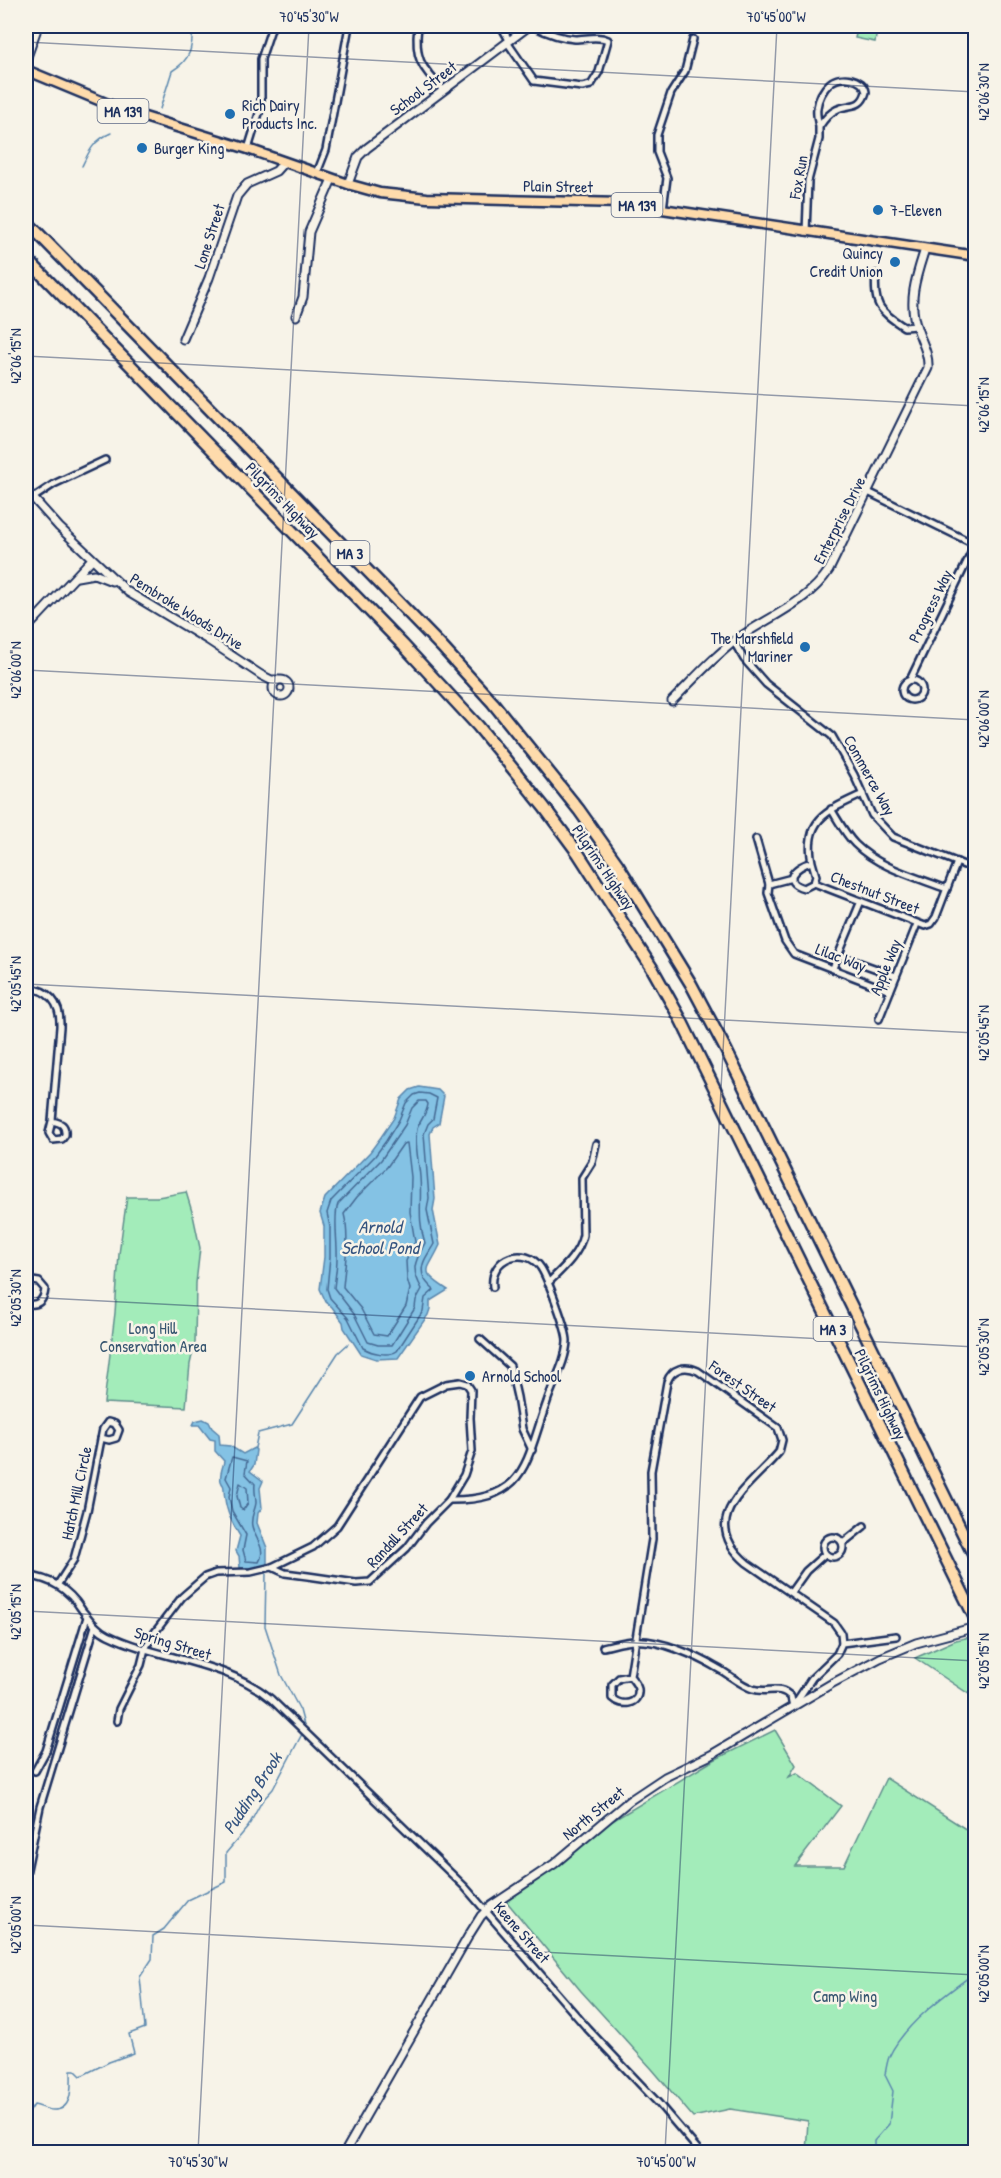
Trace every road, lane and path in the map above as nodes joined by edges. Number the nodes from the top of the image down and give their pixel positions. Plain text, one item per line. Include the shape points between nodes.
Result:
1 (38, 26) edge
2 (273, 26) edge
3 (349, 26) edge
4 (418, 26) edge
5 (501, 26) edge
6 (528, 26) edge
7 (534, 26) edge
8 (693, 39) dead end
9 (508, 41) junction
10 (26, 60) edge
11 (26, 70) edge
12 (443, 90) junction
13 (819, 128) junction
14 (248, 149) junction
15 (284, 162) junction
16 (317, 173) junction
17 (333, 179) junction
18 (348, 184) junction
19 (663, 209) junction
20 (26, 221) edge
21 (806, 232) junction
22 (925, 249) junction
23 (975, 256) edge
24 (26, 258) edge
25 (876, 274) dead end
26 (296, 316) dead end
27 (916, 326) junction
28 (183, 339) dead end
29 (105, 460) dead end
30 (26, 490) edge
31 (868, 492) junction
32 (33, 498) junction
33 (975, 545) edge
34 (92, 559) junction
35 (74, 578) junction
36 (117, 584) junction
37 (26, 629) edge
38 (734, 642) junction
39 (261, 675) junction
40 (278, 680) junction
41 (910, 680) dead end
42 (273, 689) junction
43 (672, 701) dead end
44 (863, 794) junction
45 (831, 809) junction
46 (756, 839) dead end
47 (812, 862) junction
48 (957, 862) junction
49 (975, 867) edge
50 (792, 878) junction
51 (814, 883) junction
52 (769, 884) junction
53 (947, 889) junction
54 (861, 901) junction
55 (917, 924) junction
56 (838, 955) junction
57 (833, 968) junction
58 (896, 976) junction
59 (26, 987) edge
60 (890, 991) junction
61 (879, 1019) dead end
62 (52, 1121) dead end
63 (596, 1144) dead end
64 (26, 1280) edge
65 (548, 1283) junction
66 (493, 1287) dead end
67 (26, 1303) edge
68 (480, 1339) dead end
69 (101, 1438) dead end
70 (532, 1450) junction
71 (449, 1500) junction
72 (864, 1526) dead end
73 (843, 1543) junction
74 (825, 1554) junction
75 (975, 1560) edge
76 (272, 1567) junction
77 (26, 1575) edge
78 (58, 1584) junction
79 (792, 1592) junction
80 (87, 1617) junction
81 (973, 1625) edge
82 (95, 1626) junction
83 (896, 1636) dead end
84 (636, 1640) junction
85 (842, 1643) junction
86 (603, 1647) dead end
87 (144, 1649) junction
88 (630, 1676) junction
89 (793, 1707) junction
90 (117, 1721) dead end
91 (313, 1740) joint
92 (35, 1771) dead end
93 (26, 1874) edge
94 (485, 1911) junction
95 (345, 2152) edge
96 (700, 2152) edge

1 - 10 street
2 - 14 street via 261,59 261,107
3 - 16 street via 326,150
4 - 12 street via 418,56
5 - 9 street
6 - 9 street, School Street
7 - 9 street via 566,38 608,40 599,72 589,87 534,81
8 - 19 street via 686,71 671,93 657,135 657,152 668,178
9 - 12 street, School Street
11 - 14 main road, Plain Street / MA 139 via 103,104
12 - 18 street, School Street via 362,153
13 - 13 street, Fox Run via 837,109 861,103 866,92 861,82 840,79 826,87 817,105
13 - 21 street, Fox Run via 808,181
14 - 15 main road, Plain Street / MA 139
15 - 16 main road, Plain Street / MA 139
15 - 28 street, Lone Street via 237,195
16 - 17 main road, Plain Street / MA 139
17 - 18 main road, Plain Street / MA 139
17 - 26 street via 309,232 304,292
18 - 19 main road, Plain Street / MA 139 via 412,197 612,202
19 - 21 main road, Plain Street / MA 139
20 - 75 highway, Pilgrims Highway / MA 3 via 441,646 539,758 585,819 651,918 710,1020
21 - 22 main road, Plain Street / MA 139
22 - 23 main road, Plain Street / MA 139
22 - 27 street, Enterprise Drive via 914,286 912,310
24 - 81 highway, Pilgrims Highway / MA 3 via 443,687 504,757 578,853 681,1020
25 - 27 street via 875,292 880,308 904,327
27 - 31 street, Enterprise Drive via 928,357 928,368
29 - 32 street
30 - 32 street, Pembroke Woods Drive
31 - 33 street
31 - 38 street, Enterprise Drive via 819,584
32 - 34 street, Pembroke Woods Drive
33 - 41 street, Progress Way
34 - 35 street
34 - 36 street, Pembroke Woods Drive
35 - 36 street via 94,574
35 - 37 street
36 - 39 street, Pembroke Woods Drive
38 - 43 street, Enterprise Drive
38 - 44 street, Commerce Way via 766,684 832,736
39 - 40 street, Pembroke Woods Drive
39 - 42 street, Pembroke Woods Drive
40 - 42 street
40 - 42 street via 288,683 288,692 281,696
44 - 45 street
44 - 48 street, Commerce Way via 872,815 893,837
45 - 47 street via 813,828
45 - 53 street via 866,854
46 - 52 street, Lilac Way
47 - 50 street via 795,869
47 - 51 street
48 - 49 street, Commerce Way
48 - 53 street, Chestnut Street
50 - 51 street via 804,888
50 - 52 street
51 - 54 street, Chestnut Street
52 - 57 street, Lilac Way via 768,893 785,941 794,954
53 - 55 street, Chestnut Street via 931,924
54 - 55 street, Chestnut Street
54 - 56 street
55 - 58 street, Apple Way
56 - 57 street
56 - 58 street
57 - 60 street, Lilac Way
58 - 60 street, Apple Way
59 - 62 street via 47,993 60,1011
60 - 61 street, Apple Way
63 - 65 street via 592,1162 582,1178 581,1244
64 - 67 street via 39,1282 45,1289 39,1303
65 - 66 street, Randall Street via 539,1265 527,1258 513,1257 497,1266 492,1276
65 - 70 street, Randall Street via 567,1342
68 - 70 street via 510,1366 522,1429
69 - 78 street, Hatch Mill Circle via 74,1559
70 - 71 street, Randall Street via 521,1472 497,1493
71 - 76 street, Randall Street via 407,1548 370,1582 308,1576
71 - 76 street via 472,1451 471,1390 460,1382 446,1384 420,1397 337,1526 313,1547
72 - 73 street
73 - 74 street via 837,1557
73 - 74 street via 834,1537 827,1538 822,1547
74 - 79 street via 806,1571
76 - 87 street, Randall Street via 205,1577 169,1612
77 - 78 street
78 - 80 street, Spring Street
79 - 84 street, Forest Street via 743,1559 732,1546 727,1530 732,1502 779,1452 780,1431 698,1371 677,1369 667,1382 653,1458 653,1533
79 - 85 street, Forest Street via 834,1623
80 - 82 street, Spring Street
80 - 92 street via 46,1751
81 - 89 street, North Street via 886,1655
82 - 87 street, Spring Street via 107,1635
82 - 93 street via 40,1807
83 - 85 street
84 - 86 street
84 - 88 street, Forest Street
84 - 89 street via 689,1653 754,1689 781,1690 791,1697
85 - 89 street
87 - 90 street, Randall Street
87 - 91 street, Spring Street via 245,1680
88 - 88 street, Forest Street via 637,1685 637,1696 630,1703 619,1704 612,1698 612,1686 619,1677
89 - 94 street, North Street via 651,1786 554,1864
91 - 94 street, Keene Street
94 - 95 street, North Street
94 - 96 street, Keene Street

